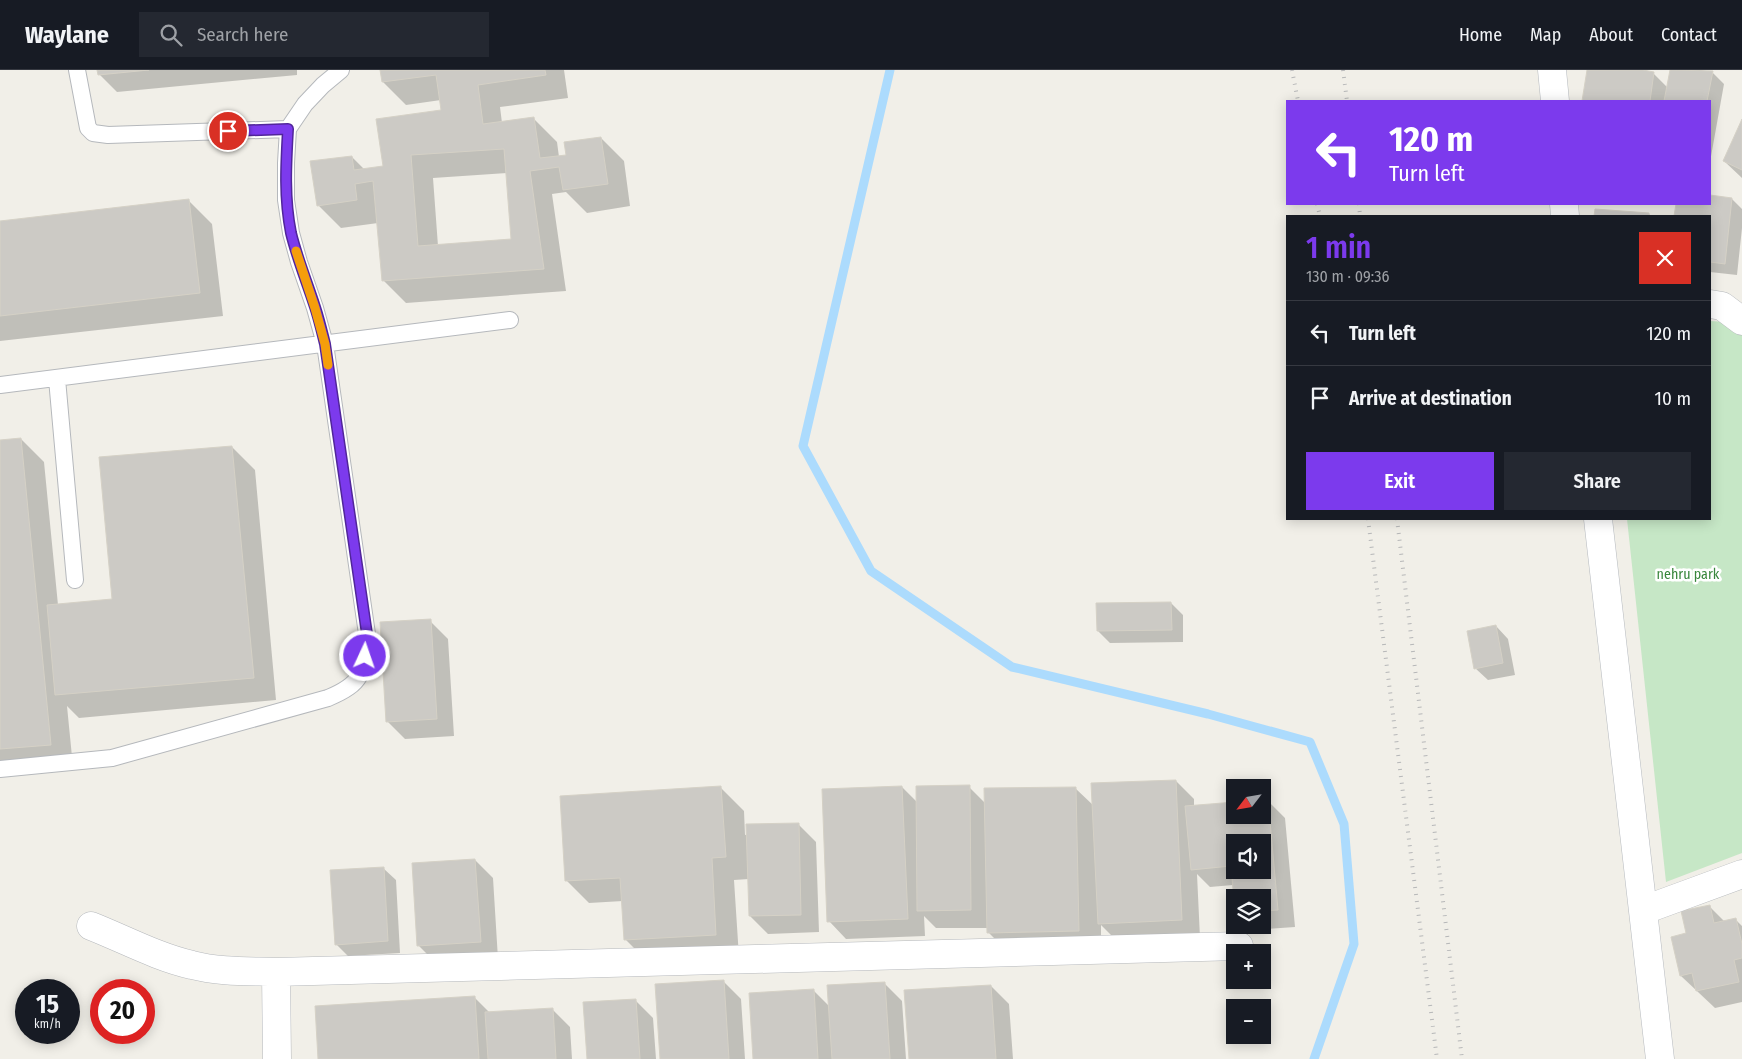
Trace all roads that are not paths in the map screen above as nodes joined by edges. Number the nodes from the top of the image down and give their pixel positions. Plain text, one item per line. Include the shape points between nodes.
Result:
1 (77, 70) edge
2 (341, 70) edge
3 (1552, 70) edge
4 (1555, 100) edge
5 (288, 129) junction
6 (1711, 304) edge
7 (510, 320) dead end
8 (1742, 321) edge
9 (325, 344) junction
10 (57, 379) junction
11 (0, 385) edge
12 (1598, 520) edge
13 (76, 580) dead end
14 (0, 769) edge
15 (1742, 874) edge
16 (1644, 910) junction
17 (91, 926) dead end
18 (1226, 946) edge
19 (276, 972) junction
20 (276, 1059) edge
21 (1660, 1059) edge

1 - 5 lane via 88,128 93,133
2 - 5 lane via 304,104
3 - 4 street
5 - 9 lane via 286,200 291,233
6 - 8 street via 1722,306
7 - 9 lane
9 - 10 lane
9 - 14 lane via 367,634 360,678 344,691 328,698 112,758
10 - 11 lane
10 - 13 lane
12 - 16 street
15 - 16 street
16 - 21 street
17 - 19 street via 192,965
18 - 19 street
19 - 20 street

